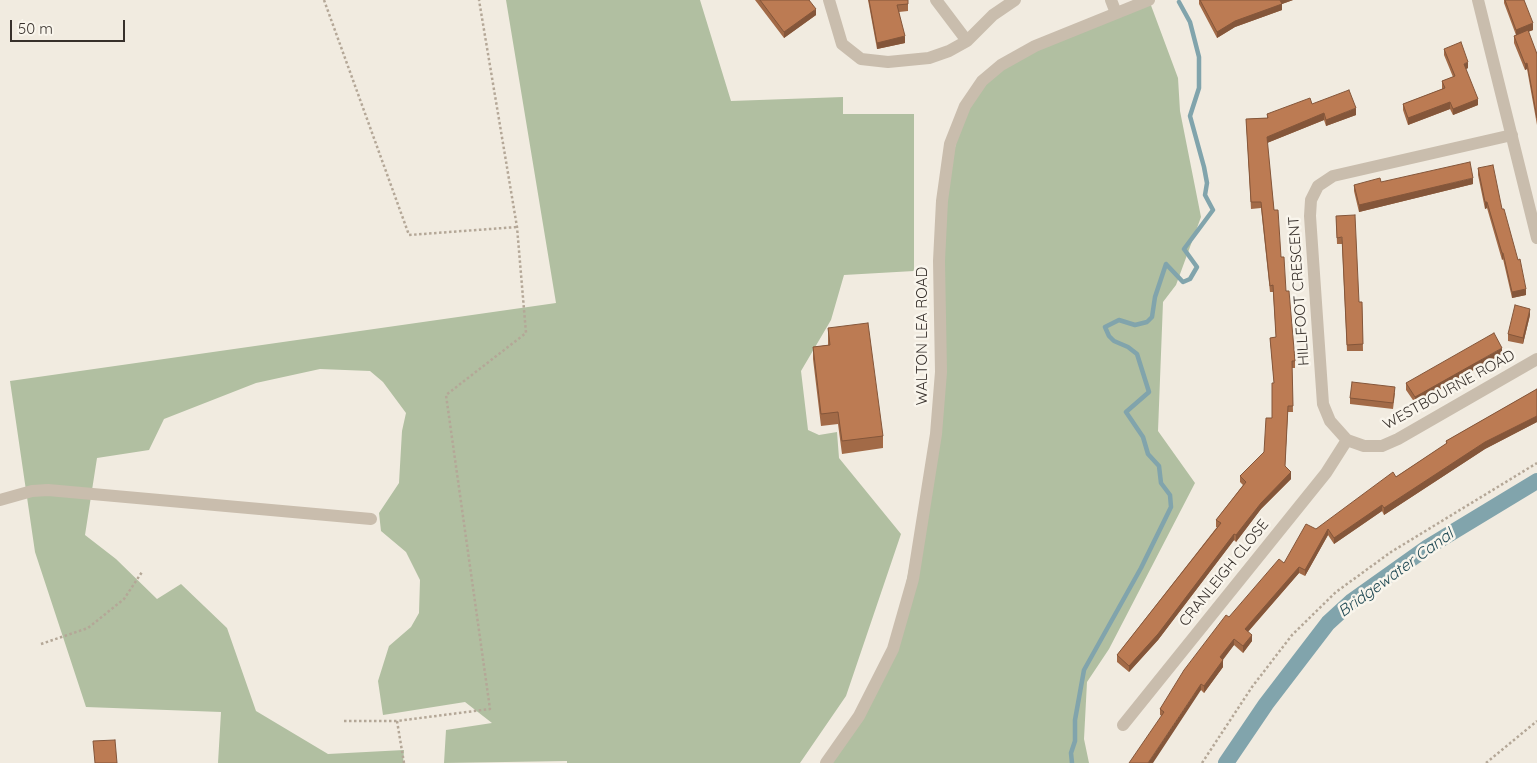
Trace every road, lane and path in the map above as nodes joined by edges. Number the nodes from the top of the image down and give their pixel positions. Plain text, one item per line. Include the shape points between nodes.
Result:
1 (324, 0) edge
2 (479, 0) edge
3 (829, 0) edge
4 (936, 0) edge
5 (1015, 0) edge
6 (1111, 0) edge
7 (1149, 0) edge
8 (1478, 0) edge
9 (1116, 13) junction
10 (968, 41) junction
11 (1512, 135) junction
12 (517, 227) junction
13 (1537, 238) edge
14 (1537, 359) edge
15 (1347, 440) junction
16 (1537, 463) edge
17 (0, 500) edge
18 (371, 519) dead end
19 (142, 572) dead end
20 (41, 644) dead end
21 (344, 721) dead end
22 (397, 721) junction
23 (1537, 721) edge
24 (1123, 725) dead end
25 (404, 763) edge
26 (826, 763) edge
27 (1202, 763) edge
28 (1486, 763) edge

1 - 12 path via 409,235
2 - 12 path
3 - 10 street via 842,44 861,59 888,62 930,58
4 - 10 street
5 - 10 street via 993,15
6 - 9 street
7 - 9 street, WALTON LEA ROAD
8 - 11 street
9 - 26 street, WALTON LEA ROAD via 1035,46 1000,65 982,81 965,106 950,144 942,201 939,261 941,372 936,434 913,579 892,649 859,716
11 - 13 street
11 - 15 street, HILLFOOT CRESCENT via 1333,176 1314,193 1310,216 1323,404 1330,421
12 - 22 path via 526,333 446,395 490,709
14 - 15 street, WESTBOURNE ROAD via 1391,443 1373,447
15 - 24 street, CRANLEIGH CLOSE via 1326,473
16 - 27 path via 1391,552 1336,592 1292,635 1252,687
17 - 18 street via 48,490
19 - 20 path via 124,599 88,628
21 - 22 path
22 - 25 path
23 - 28 path

